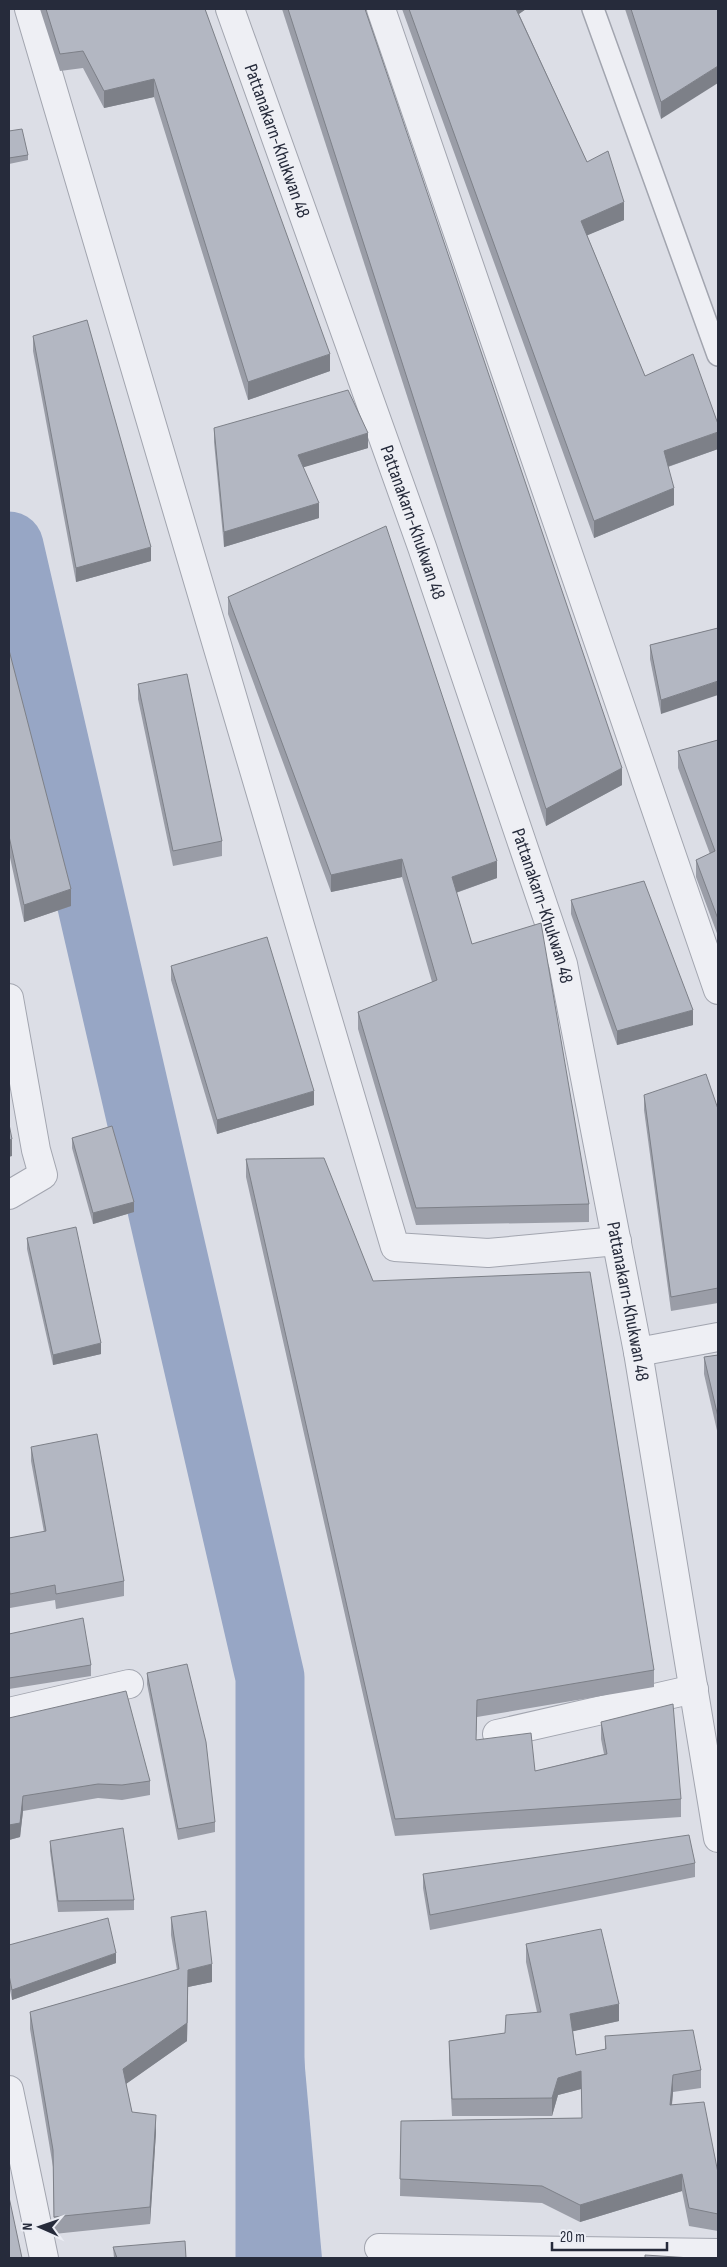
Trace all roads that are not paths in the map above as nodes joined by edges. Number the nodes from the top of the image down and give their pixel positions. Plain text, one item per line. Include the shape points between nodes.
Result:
1 (29, 9) edge
2 (230, 9) edge
3 (381, 9) edge
4 (593, 9) edge
5 (718, 355) edge
6 (718, 990) edge
7 (9, 998) edge
8 (9, 1195) edge
9 (617, 1241) junction
10 (718, 1337) edge
11 (638, 1352) junction
12 (129, 1684) dead end
13 (694, 1689) junction
14 (9, 1712) edge
15 (497, 1734) dead end
16 (716, 1808) edge
17 (718, 1838) edge
18 (9, 2090) edge
19 (380, 2248) dead end
20 (718, 2253) edge
21 (44, 2258) edge

1 - 9 street via 395,1247 488,1253
2 - 9 street, Pattanakarn-Khukwan 48 via 422,547 563,964
3 - 6 street
4 - 5 lane
7 - 8 street via 43,1175
9 - 11 street, Pattanakarn-Khukwan 48
10 - 11 street
11 - 13 street, Pattanakarn-Khukwan 48
12 - 14 street
13 - 15 street
13 - 16 street, Pattanakarn-Khukwan 48
16 - 17 street, Pattanakarn-Khukwan 48
18 - 21 street
19 - 20 street

